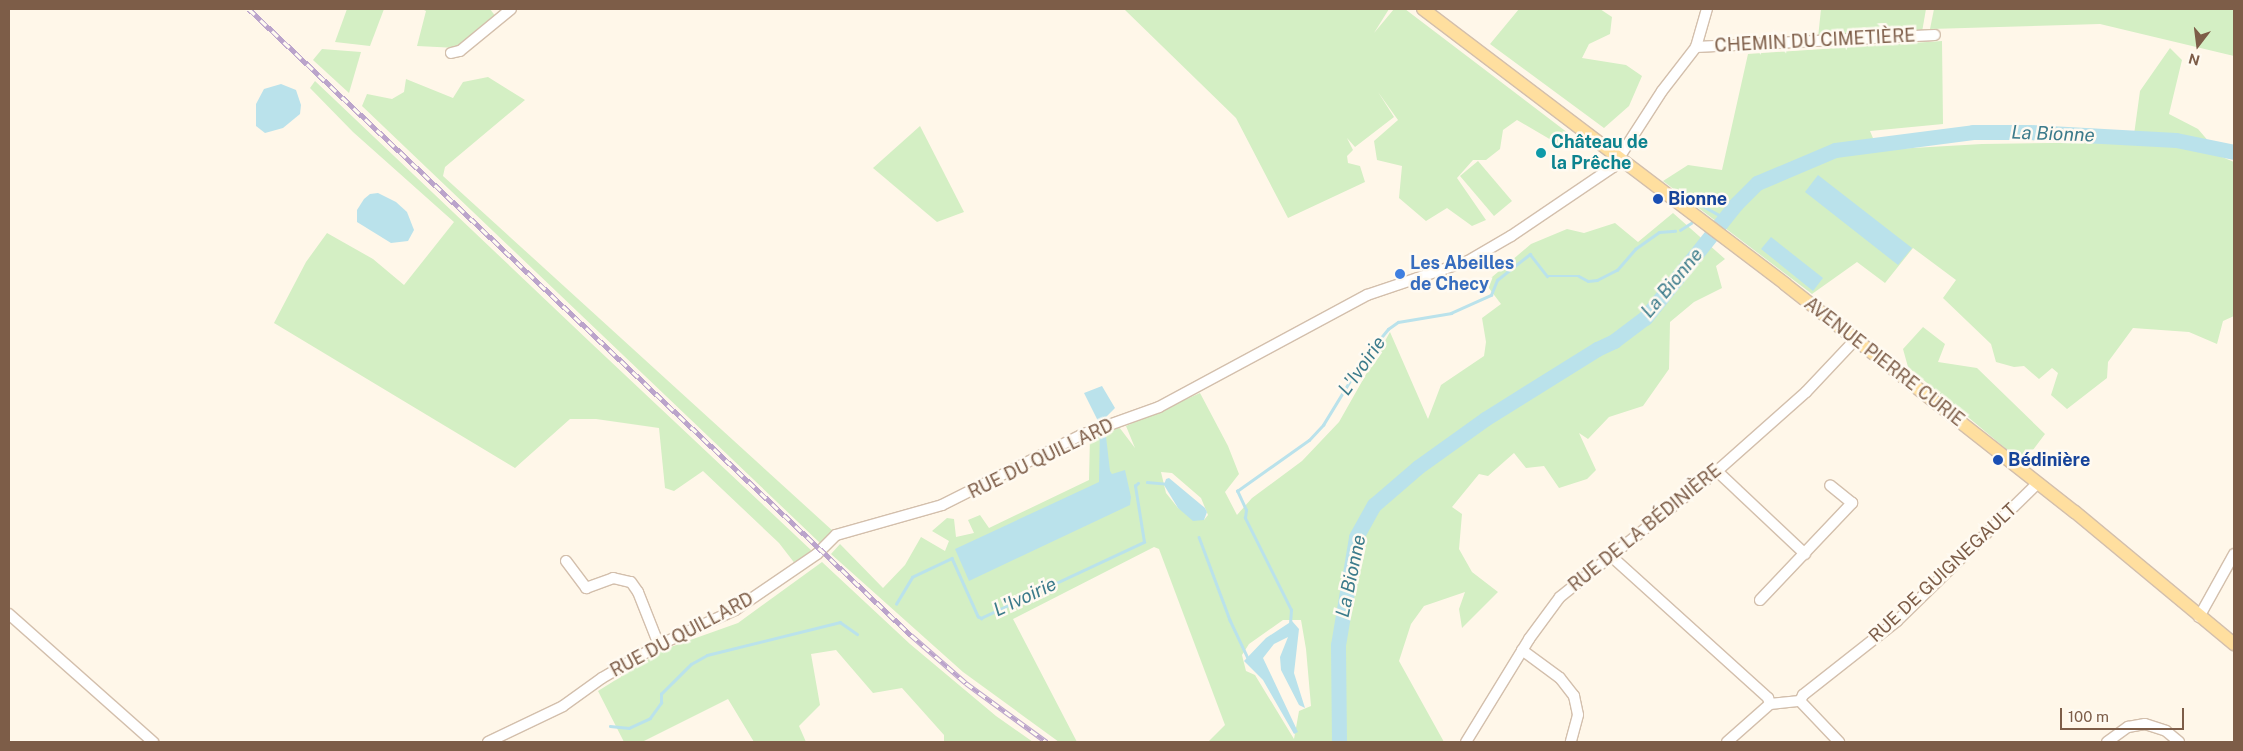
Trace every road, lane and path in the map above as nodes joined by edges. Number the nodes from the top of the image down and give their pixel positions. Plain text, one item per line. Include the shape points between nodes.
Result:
1 (511, 9) edge
2 (1423, 9) edge
3 (1707, 9) edge
4 (1935, 35) dead end
5 (1696, 47) junction
6 (451, 53) dead end
7 (1620, 157) junction
8 (1856, 339) junction
9 (1717, 471) junction
10 (2038, 483) junction
11 (1830, 485) dead end
12 (1804, 554) junction
13 (2234, 554) edge
14 (1611, 556) junction
15 (566, 562) dead end
16 (1760, 600) dead end
17 (9, 614) edge
18 (2199, 617) junction
19 (2234, 644) edge
20 (659, 645) junction
21 (1522, 650) junction
22 (1800, 701) junction
23 (1770, 704) junction
24 (153, 742) edge
25 (488, 742) edge
26 (1466, 742) edge
27 (1571, 742) edge
28 (1727, 742) edge
29 (1839, 742) edge
30 (2107, 742) edge
31 (2179, 742) edge

1 - 6 street via 460,51
2 - 7 main road, AVENUE PIERRE CURIE
3 - 5 street
4 - 5 street, CHEMIN DU CIMETIÈRE
5 - 7 street, RUE DU QUILLARD via 1662,91
7 - 8 main road, AVENUE PIERRE CURIE
7 - 20 street, RUE DU QUILLARD via 1613,168 1568,201 1468,261 1367,295 1159,407 1098,429 942,505 836,535 816,554 735,610
8 - 9 street, RUE DE LA BÉDINIÈRE via 1806,392
8 - 10 main road, AVENUE PIERRE CURIE
9 - 12 street
9 - 14 street, RUE DE LA BÉDINIÈRE
10 - 18 main road, AVENUE PIERRE CURIE
10 - 22 street, RUE DE GUIGNEGAULT via 1897,621 1803,695
11 - 12 street via 1852,503
12 - 16 street
13 - 18 street
14 - 21 street, RUE DE LA BÉDINIÈRE via 1560,597
14 - 23 street via 1768,698
15 - 20 street via 586,588 614,578 631,582
17 - 24 street
18 - 19 main road, AVENUE PIERRE CURIE
20 - 25 street, RUE DU QUILLARD via 602,678 563,706
21 - 26 street, RUE DE LA BÉDINIÈRE
21 - 27 street via 1545,664 1569,686 1578,716
22 - 23 street
22 - 29 street
23 - 28 street
30 - 31 street via 2128,727 2144,724 2166,731

